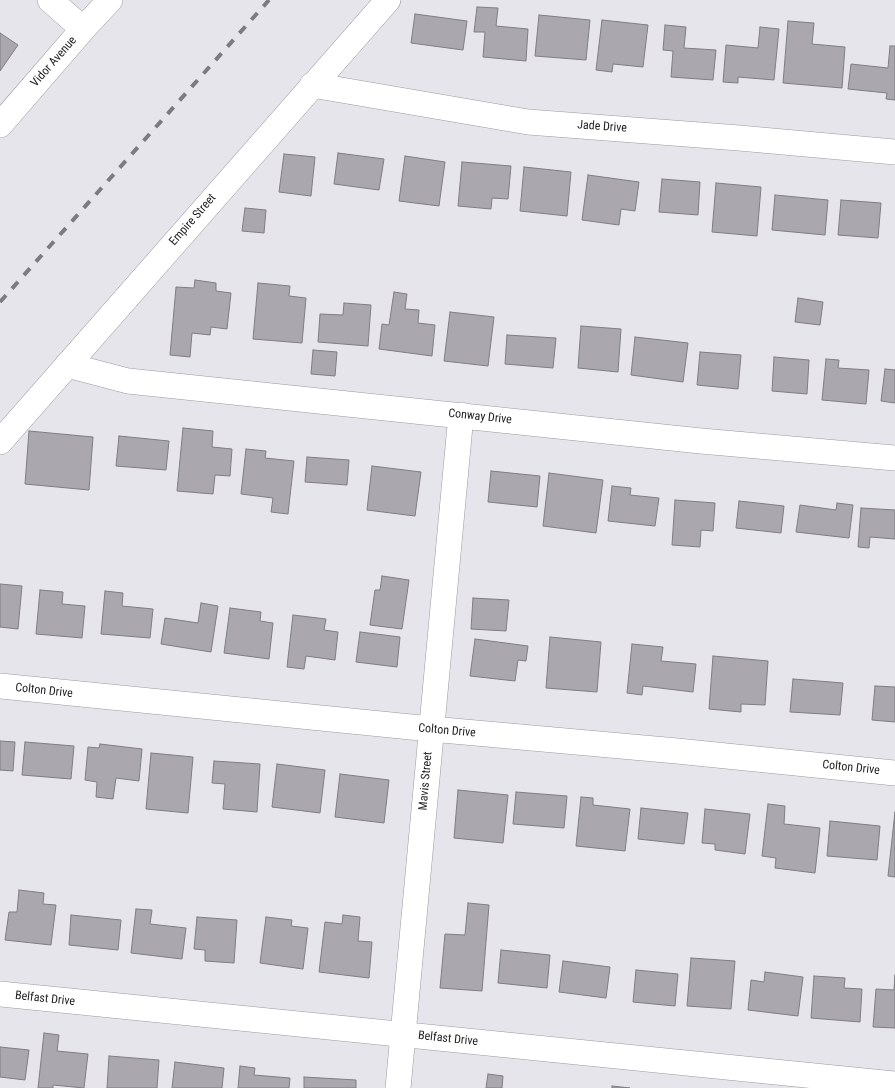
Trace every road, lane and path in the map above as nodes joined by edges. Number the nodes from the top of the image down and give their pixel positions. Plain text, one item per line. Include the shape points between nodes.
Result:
1 (50, 0) edge
2 (110, 0) edge
3 (388, 0) edge
4 (83, 29) junction
5 (312, 85) junction
6 (0, 125) edge
7 (895, 152) edge
8 (67, 364) junction
9 (461, 415) junction
10 (0, 442) edge
11 (895, 458) edge
12 (0, 686) edge
13 (431, 729) junction
14 (895, 773) edge
15 (0, 994) edge
16 (403, 1034) junction
17 (895, 1084) edge
18 (398, 1088) edge

1 - 4 street
2 - 4 street, Vidor Avenue
3 - 5 street, Empire Street
4 - 6 street, Vidor Avenue
5 - 7 street, Jade Drive via 528,122
5 - 8 street, Empire Street
8 - 9 street, Conway Drive via 128,381
8 - 10 street, Empire Street
9 - 11 street, Conway Drive
9 - 13 street, Mavis Street
12 - 13 street, Colton Drive
13 - 14 street, Colton Drive
13 - 16 street, Mavis Street
15 - 16 street, Belfast Drive
16 - 17 street, Belfast Drive
16 - 18 street, Mavis Street

